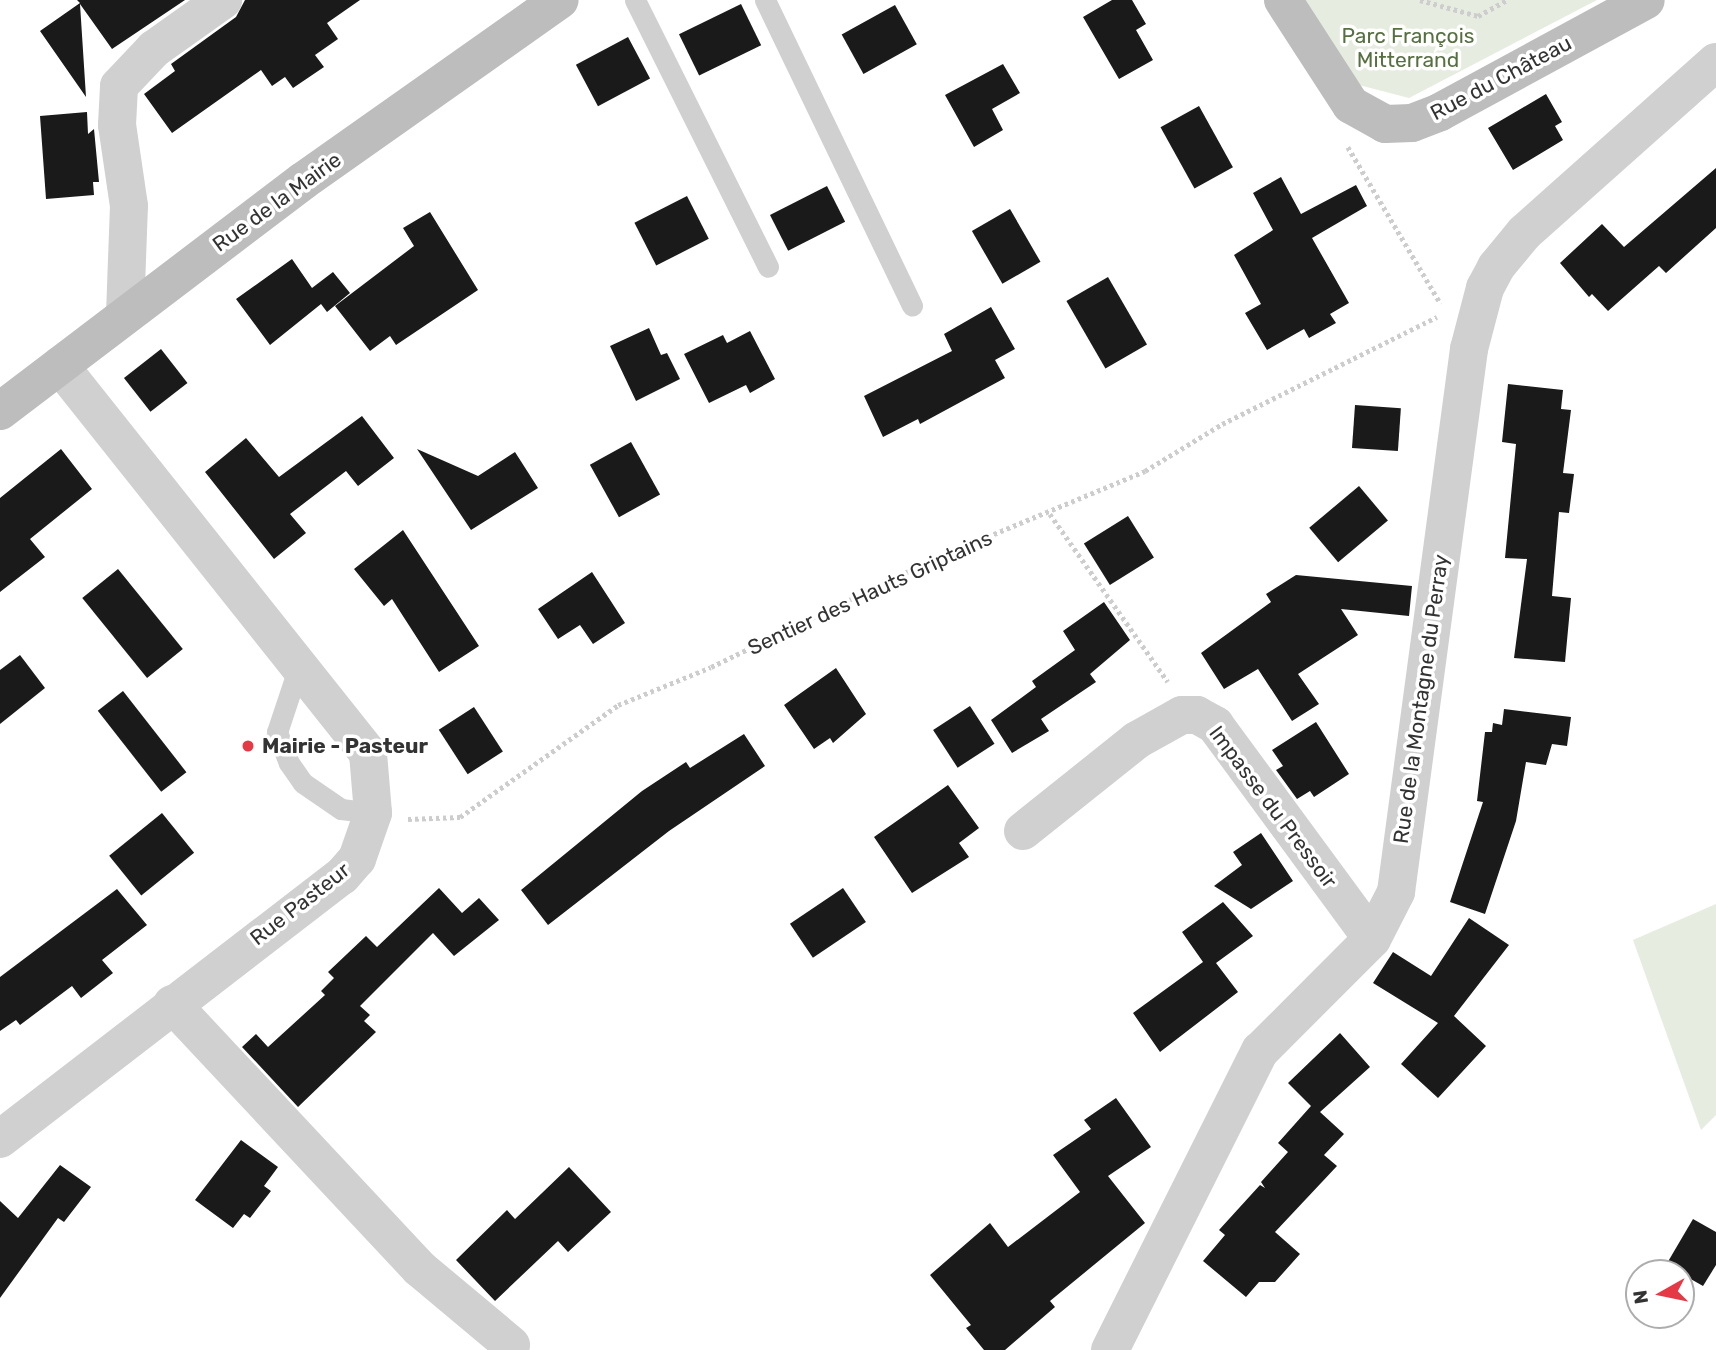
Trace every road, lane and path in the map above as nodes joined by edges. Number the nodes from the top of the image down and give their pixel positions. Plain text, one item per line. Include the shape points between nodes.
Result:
1 (223, 0) edge
2 (560, 0) edge
3 (635, 0) edge
4 (765, 0) edge
5 (1283, 0) edge
6 (1420, 0) edge
7 (1507, 0) edge
8 (1646, 0) edge
9 (1716, 62) edge
10 (1351, 105) junction
11 (768, 267) dead end
12 (912, 306) dead end
13 (125, 314) junction
14 (60, 366) junction
15 (0, 411) edge
16 (1050, 514) junction
17 (299, 666) junction
18 (1187, 715) junction
19 (373, 813) junction
20 (1023, 831) dead end
21 (1372, 939) junction
22 (172, 1004) junction
23 (0, 1139) edge
24 (511, 1345) dead end
25 (1110, 1350) edge

1 - 13 street via 154,49 119,86 117,125 130,206
2 - 13 street, Rue de la Mairie
3 - 11 lane
4 - 12 lane
5 - 10 street, Rue du Château
6 - 7 path via 1478,16
8 - 10 street, Rue du Château via 1412,123 1385,124
9 - 21 street, Rue de la Montagne du Perray via 1524,233 1485,288 1467,363 1396,892
10 - 16 path, Sentier des Hauts Griptains via 1347,152 1447,312 1222,424 1145,471
13 - 14 street, Rue de la Mairie
14 - 15 street, Rue de la Mairie
14 - 17 street, Rue Pasteur
16 - 18 path via 1149,651
16 - 19 path, Sentier des Hauts Griptains via 929,561 711,667 618,705 460,817 420,821
17 - 19 street, Rue Pasteur via 368,753
17 - 19 lane via 277,732 289,763 303,783 341,809
18 - 20 street, Impasse du Pressoir via 1137,740
18 - 21 street, Impasse du Pressoir via 1215,725
19 - 22 street, Rue Pasteur via 357,859 342,876
21 - 25 street, Rue de la Montagne du Perray via 1260,1051
22 - 23 street, Rue Pasteur
22 - 24 street via 419,1268

